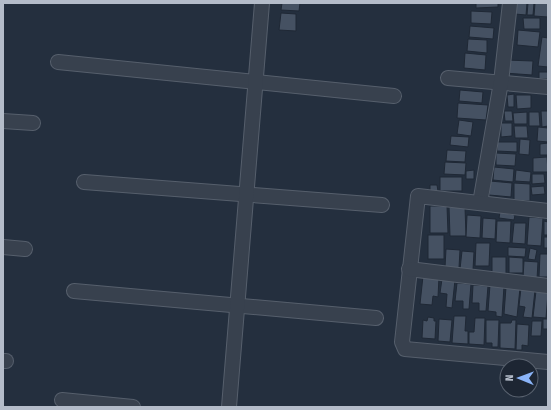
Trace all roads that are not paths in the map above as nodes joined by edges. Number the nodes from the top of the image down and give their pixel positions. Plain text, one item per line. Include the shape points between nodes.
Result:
1 (262, 3) edge
2 (510, 3) edge
3 (58, 62) dead end
4 (448, 78) dead end
5 (256, 81) junction
6 (501, 82) junction
7 (548, 87) edge
8 (394, 96) dead end
9 (3, 121) edge
10 (33, 123) dead end
11 (84, 182) dead end
12 (246, 195) junction
13 (480, 203) junction
14 (382, 205) dead end
15 (548, 212) edge
16 (3, 247) edge
17 (25, 249) dead end
18 (409, 269) junction
19 (548, 286) edge
20 (74, 291) dead end
21 (237, 307) junction
22 (376, 318) dead end
23 (548, 362) edge
24 (62, 400) dead end
25 (133, 407) edge
26 (229, 407) edge

1 - 5 street
2 - 6 street
3 - 5 street
4 - 6 street
5 - 8 street
5 - 12 street
6 - 7 street
6 - 13 street
9 - 10 street
11 - 12 street
12 - 14 street
12 - 21 street
13 - 15 street
13 - 18 street via 418,196
16 - 17 street
18 - 19 street
18 - 23 street via 402,342 405,349
20 - 21 street
21 - 22 street
21 - 26 street
24 - 25 street

